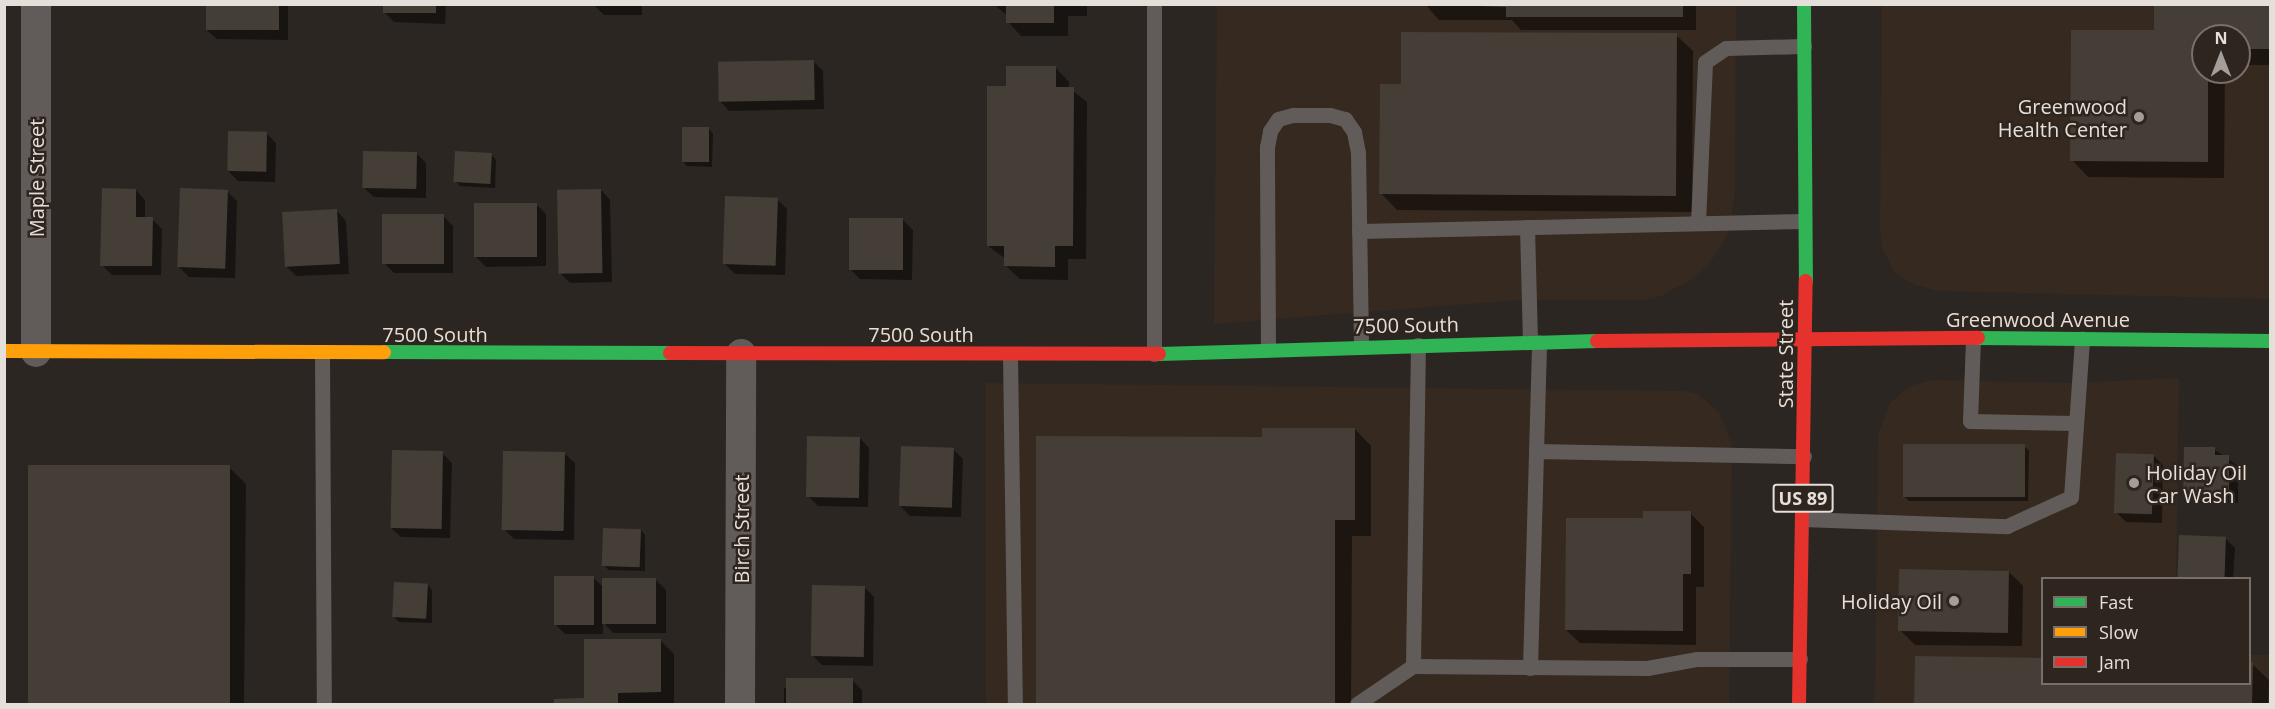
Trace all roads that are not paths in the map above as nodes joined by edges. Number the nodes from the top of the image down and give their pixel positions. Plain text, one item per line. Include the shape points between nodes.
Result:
1 (36, 4) edge
2 (1154, 4) edge
3 (1804, 4) edge
4 (1804, 46) junction
5 (1804, 221) junction
6 (1698, 223) junction
7 (1527, 227) junction
8 (1359, 231) junction
9 (1806, 337) junction
10 (2082, 338) junction
11 (1972, 339) junction
12 (2271, 341) edge
13 (1535, 342) junction
14 (1418, 345) junction
15 (1361, 346) junction
16 (1268, 348) junction
17 (4, 351) edge
18 (36, 352) junction
19 (322, 354) junction
20 (741, 354) junction
21 (1010, 354) junction
22 (1154, 354) junction
23 (2076, 423) junction
24 (1536, 452) junction
25 (1804, 456) junction
26 (1802, 519) junction
27 (1800, 658) junction
28 (1413, 666) junction
29 (1530, 668) junction
30 (324, 705) edge
31 (740, 705) edge
32 (1015, 705) edge
33 (1357, 705) edge
34 (1799, 705) edge

1 - 18 street, Maple Street
2 - 22 lane
3 - 4 street, State Street / US 89
4 - 5 street, State Street / US 89
4 - 6 lane via 1726,48 1705,62
5 - 6 lane
5 - 9 street, State Street / US 89
6 - 7 lane
7 - 8 lane
7 - 13 lane
8 - 15 lane
8 - 16 lane via 1358,153 1354,132 1345,119 1293,115 1278,119 1270,131 1267,147
9 - 11 street, Greenwood Avenue
9 - 13 street, 7500 South
9 - 25 street, State Street / US 89
10 - 11 street, Greenwood Avenue
10 - 12 street, Greenwood Avenue
10 - 23 lane
11 - 23 lane via 1970,421
13 - 14 street, 7500 South
13 - 24 lane
14 - 15 street, 7500 South
14 - 28 lane
15 - 16 street, 7500 South
16 - 22 street, 7500 South
17 - 18 street, 7500 South
18 - 19 street, 7500 South
19 - 20 street, 7500 South
19 - 30 lane
20 - 21 street, 7500 South
20 - 31 street, Birch Street
21 - 22 street, 7500 South
21 - 32 lane
23 - 26 lane via 2071,497 2007,526
24 - 25 lane
24 - 29 lane
25 - 26 street, State Street / US 89
26 - 27 street, State Street / US 89
27 - 29 lane via 1697,658 1647,668
27 - 34 street, State Street / US 89
28 - 29 lane
28 - 33 lane

